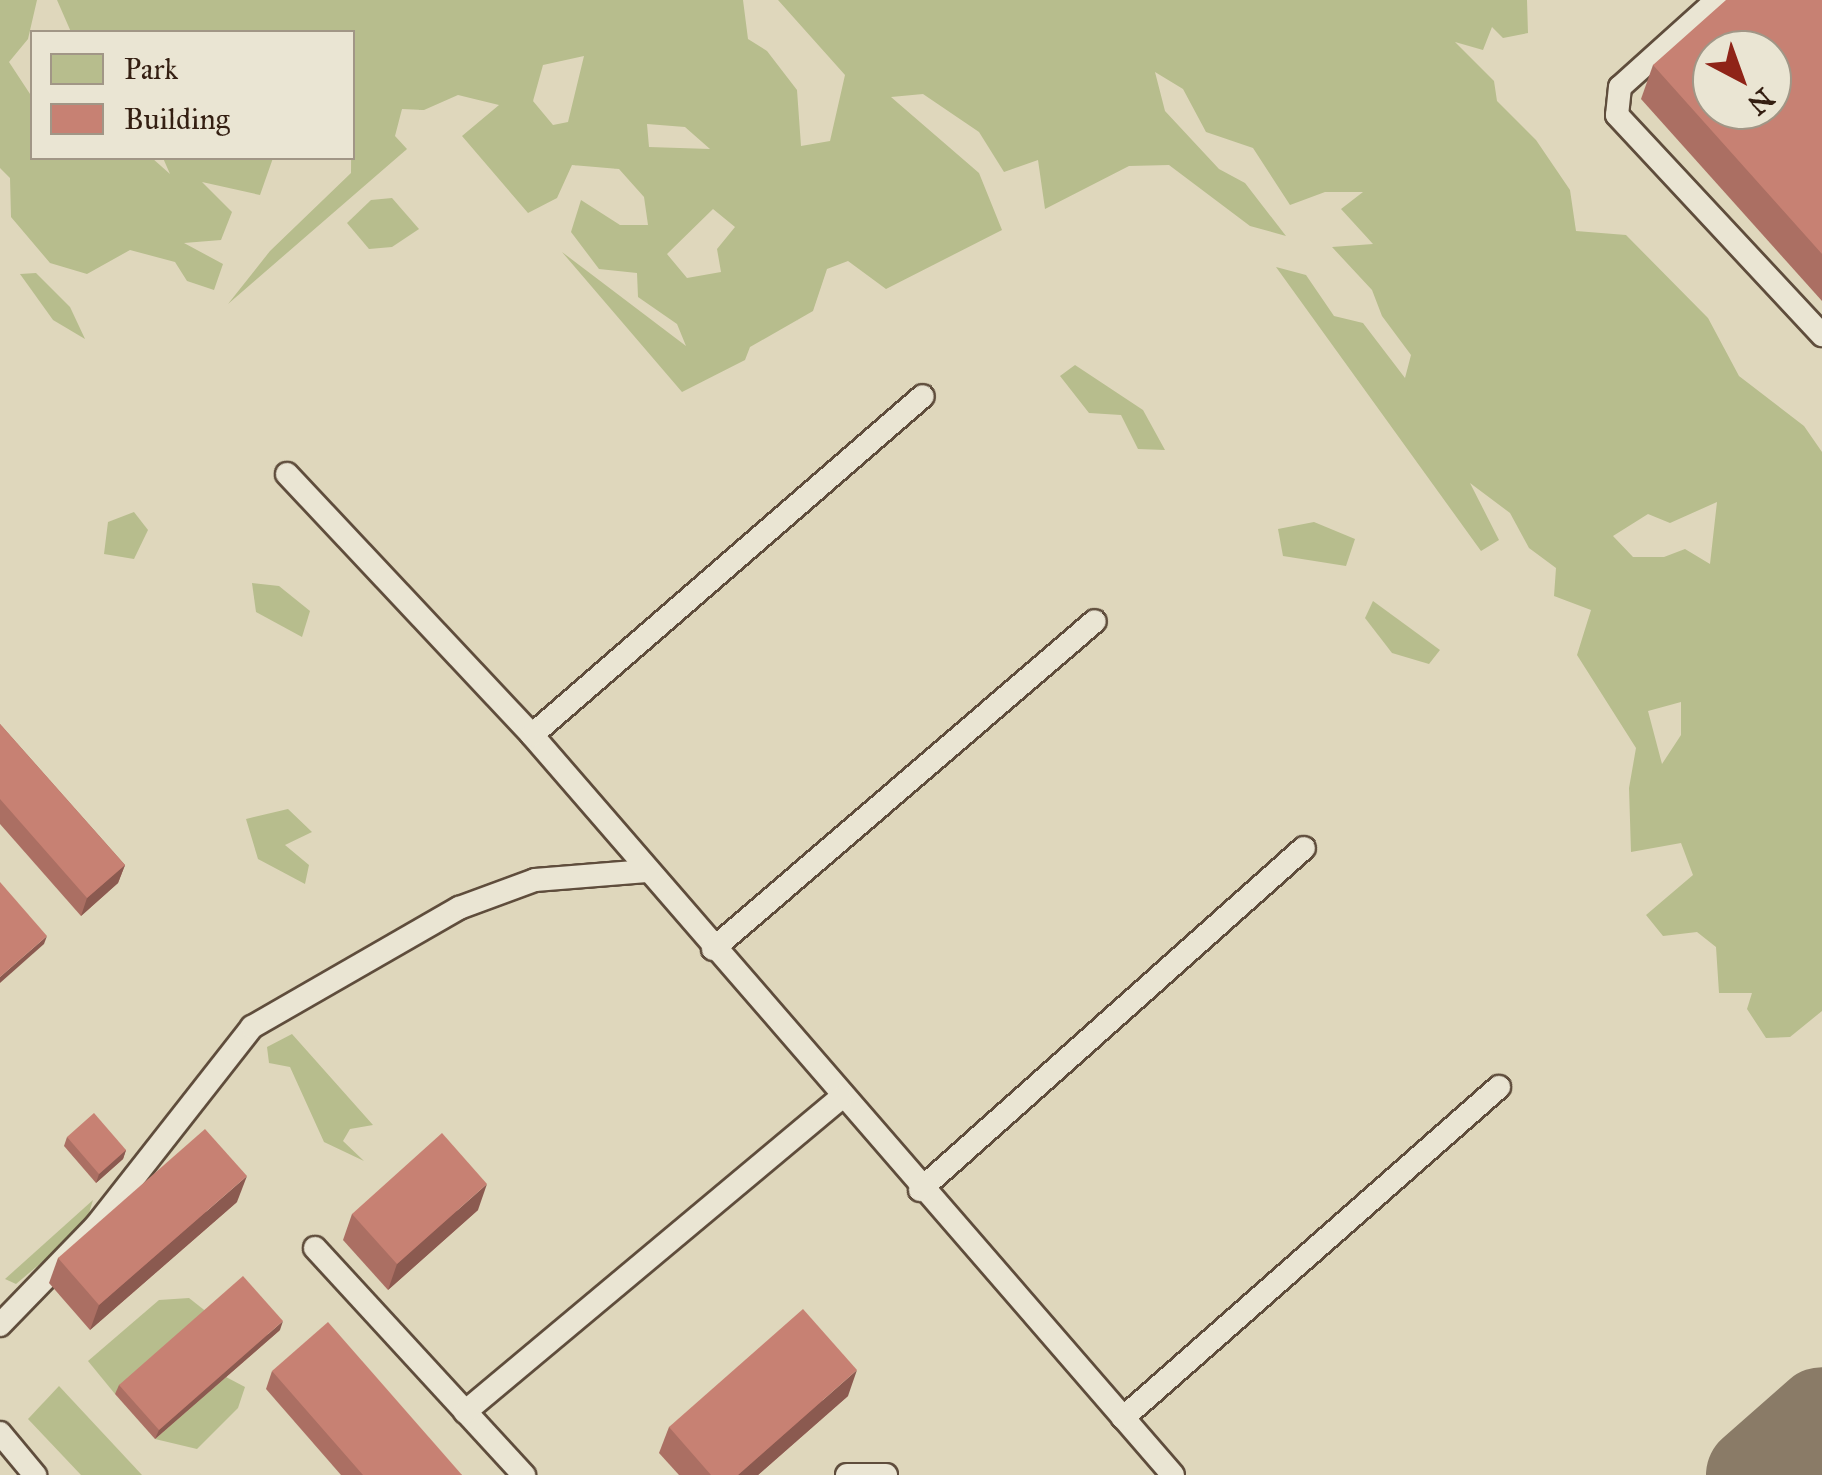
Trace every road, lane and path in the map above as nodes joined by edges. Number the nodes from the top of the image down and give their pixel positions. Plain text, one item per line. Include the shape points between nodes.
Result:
1 (1718, 0) edge
2 (1822, 335) edge
3 (923, 396) dead end
4 (287, 474) dead end
5 (1095, 621) dead end
6 (532, 736) junction
7 (1304, 848) dead end
8 (646, 870) junction
9 (714, 949) junction
10 (1499, 1087) dead end
11 (840, 1098) junction
12 (920, 1190) junction
13 (314, 1248) dead end
14 (0, 1324) edge
15 (465, 1412) junction
16 (1123, 1418) junction
17 (0, 1434) edge
18 (36, 1475) edge
19 (524, 1475) edge
20 (847, 1475) edge
21 (886, 1475) edge
22 (1173, 1475) edge

1 - 2 lane via 1620,87 1617,115
3 - 6 lane
4 - 6 lane
5 - 9 lane
6 - 8 lane
7 - 12 lane
8 - 9 lane
8 - 14 lane via 536,880 459,908 252,1027 96,1226
9 - 11 lane
10 - 16 lane
11 - 12 lane
11 - 15 lane
12 - 16 lane
13 - 15 lane
15 - 19 lane
16 - 22 lane
17 - 18 lane
20 - 21 lane

